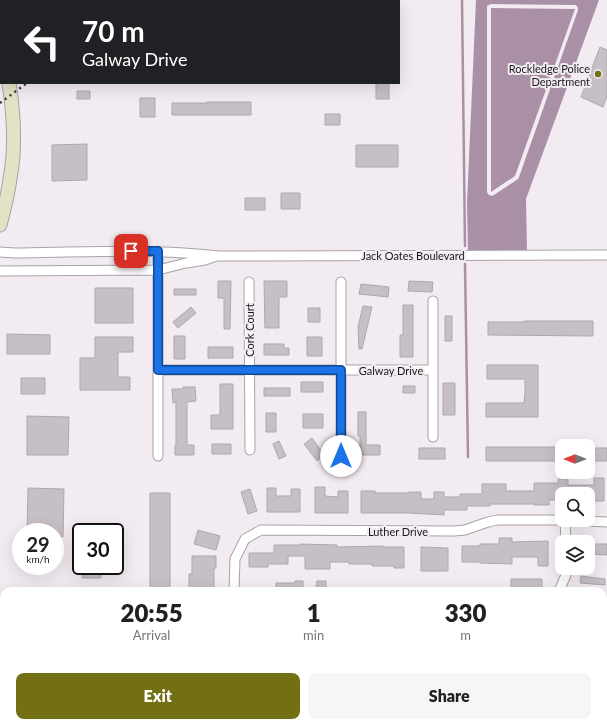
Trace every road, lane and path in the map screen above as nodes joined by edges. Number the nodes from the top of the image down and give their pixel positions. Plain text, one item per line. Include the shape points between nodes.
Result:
1 (9, 84) edge
2 (0, 225) edge
3 (158, 251) junction
4 (0, 252) edge
5 (607, 255) edge
6 (219, 256) junction
7 (158, 270) junction
8 (0, 271) edge
9 (249, 282) dead end
10 (342, 282) dead end
11 (432, 301) dead end
12 (158, 370) junction
13 (249, 370) junction
14 (341, 370) junction
15 (432, 370) junction
16 (433, 437) dead end
17 (250, 450) dead end
18 (158, 456) dead end
19 (341, 456) dead end
20 (555, 520) edge
21 (595, 521) edge
22 (607, 522) edge
23 (566, 575) edge
24 (234, 587) edge
25 (561, 587) edge

1 - 2 main road via 14,143 10,179
3 - 4 street, Jack Oates Boulevard
3 - 6 street, Jack Oates Boulevard
3 - 7 street
5 - 6 street, Jack Oates Boulevard
6 - 7 street, Jack Oates Boulevard
7 - 8 street, Jack Oates Boulevard
7 - 12 street
9 - 13 street, Cork Court
10 - 14 street
11 - 15 street
12 - 13 street, Galway Drive
12 - 18 street
13 - 14 street, Galway Drive
13 - 17 street, Cork Court
14 - 15 street, Galway Drive
14 - 19 street
15 - 16 street
20 - 24 street, Luther Drive via 497,520 454,531 261,530 245,539 235,558
21 - 22 street, Luther Drive
23 - 25 street

